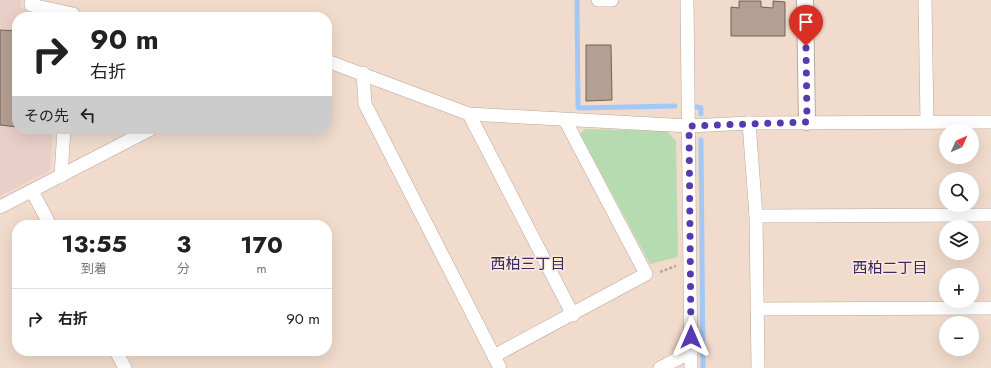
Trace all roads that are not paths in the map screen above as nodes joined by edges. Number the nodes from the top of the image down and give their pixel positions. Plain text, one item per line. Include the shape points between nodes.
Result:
1 (32, 0) edge
2 (598, 0) edge
3 (612, 0) edge
4 (687, 0) edge
5 (805, 0) edge
6 (925, 0) edge
7 (64, 12) edge
8 (332, 63) edge
9 (363, 73) junction
10 (469, 114) junction
11 (565, 120) junction
12 (807, 122) junction
13 (927, 122) junction
14 (991, 122) edge
15 (749, 123) junction
16 (689, 126) junction
17 (64, 134) edge
18 (141, 134) edge
19 (61, 176) junction
20 (32, 191) junction
21 (0, 207) edge
22 (991, 215) edge
23 (756, 216) junction
24 (47, 220) edge
25 (991, 308) edge
26 (758, 309) junction
27 (573, 315) junction
28 (691, 352) junction
29 (119, 356) edge
30 (494, 356) junction
31 (125, 368) edge
32 (500, 368) edge
33 (660, 368) edge
34 (691, 368) edge
35 (758, 368) edge

1 - 7 street via 31,5
2 - 3 street
4 - 16 street
5 - 12 street
6 - 13 street
8 - 9 street
9 - 10 street
9 - 30 street via 365,104
10 - 11 street
10 - 27 street
11 - 16 street
11 - 27 street via 646,274
12 - 13 street
12 - 15 street
13 - 14 street
15 - 16 street
15 - 23 street
16 - 28 street
17 - 19 street
18 - 19 street
19 - 20 street
20 - 21 street
20 - 24 street
22 - 23 street
23 - 26 street
25 - 26 street
26 - 35 street
27 - 30 street
28 - 33 street
28 - 34 street
29 - 31 street
30 - 32 street

